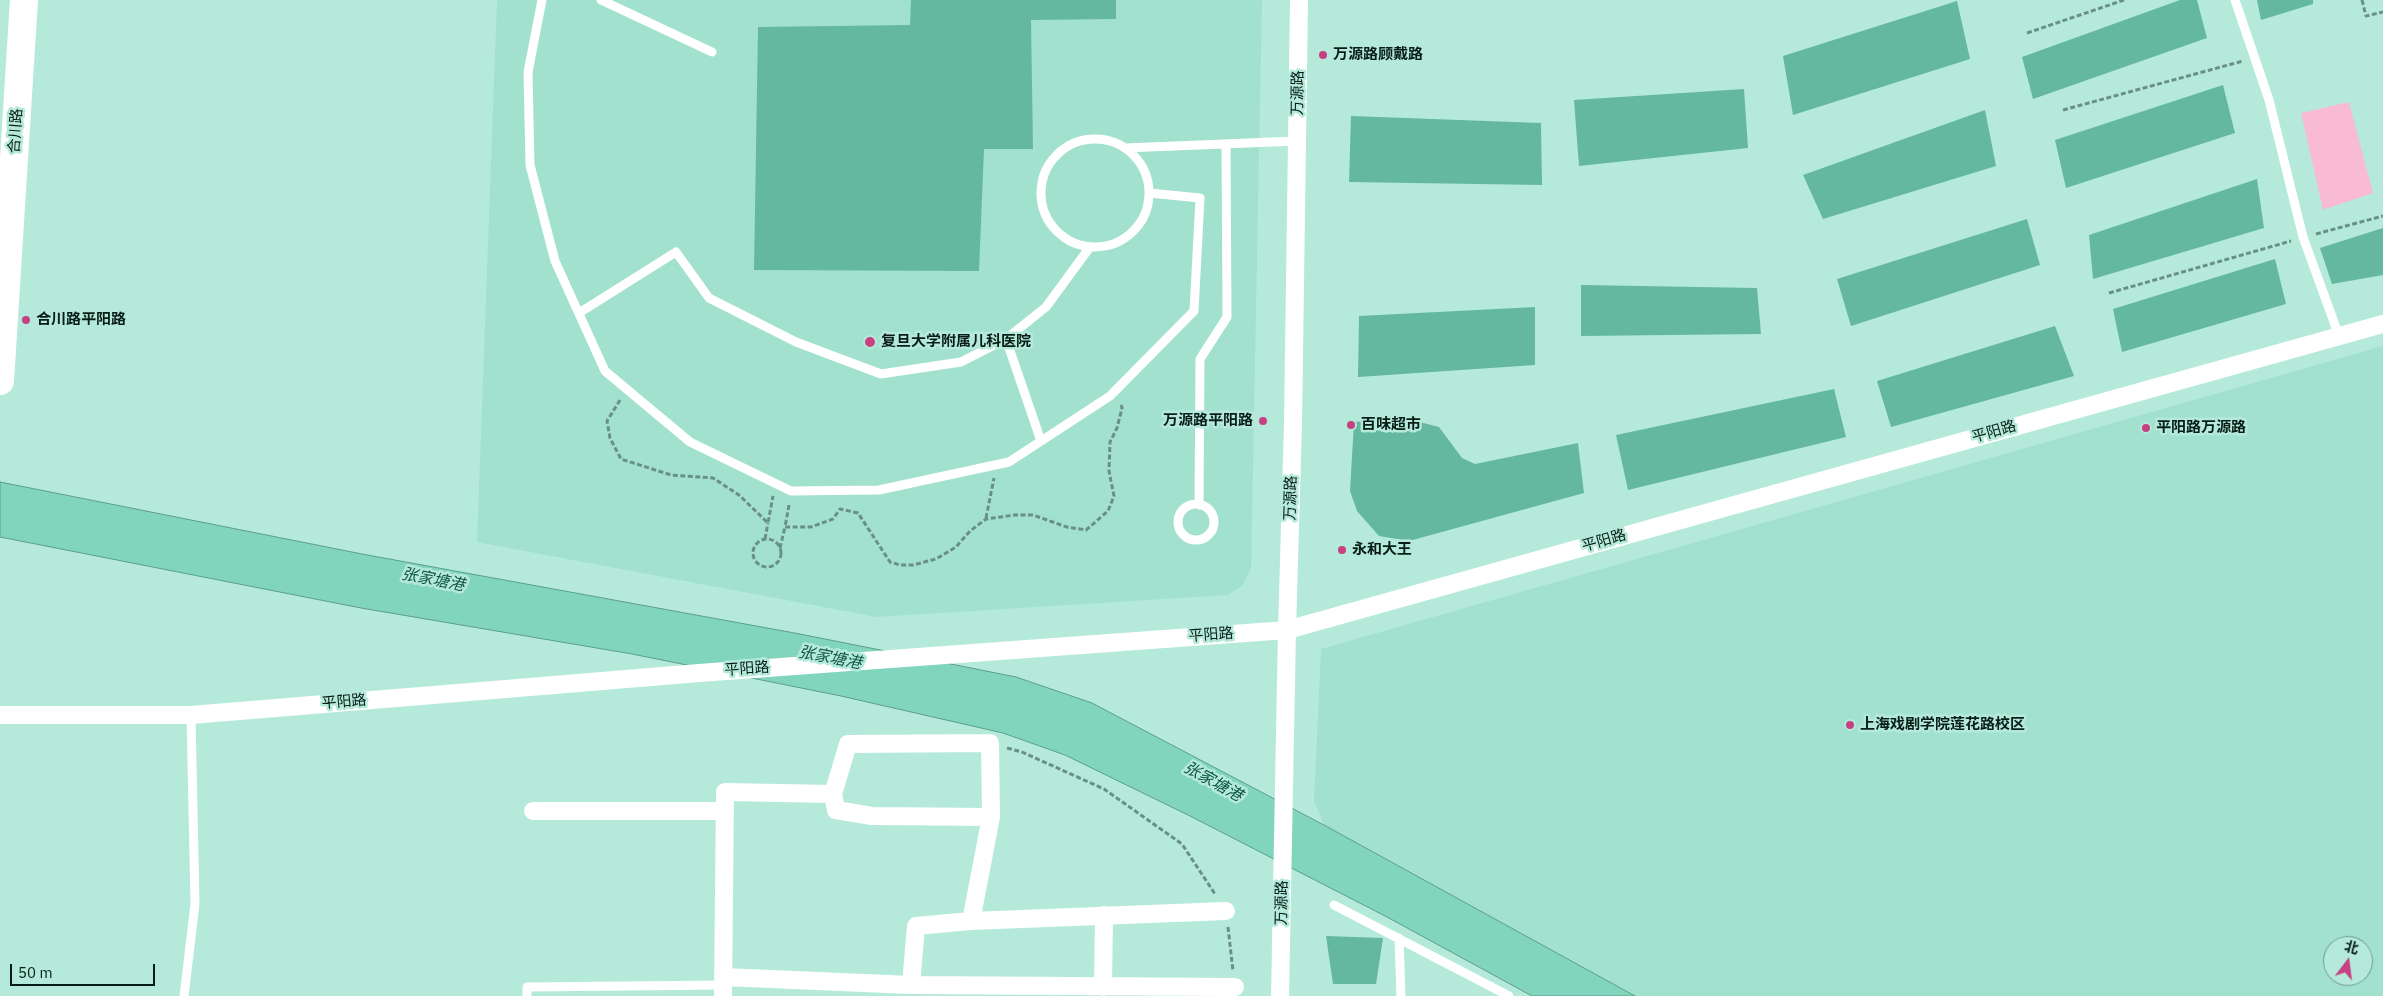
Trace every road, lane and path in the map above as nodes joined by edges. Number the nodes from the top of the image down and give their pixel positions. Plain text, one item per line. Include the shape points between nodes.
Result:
1 (24, 0) edge
2 (542, 0) edge
3 (601, 0) edge
4 (1299, 0) edge
5 (2124, 0) edge
6 (2235, 0) edge
7 (2362, 0) edge
8 (2383, 12) edge
9 (2027, 33) dead end
10 (712, 52) dead end
11 (2256, 58) junction
12 (2064, 110) dead end
13 (1297, 141) junction
14 (1226, 144) junction
15 (1125, 148) junction
16 (1149, 193) junction
17 (2383, 216) edge
18 (2303, 237) junction
19 (1090, 247) junction
20 (2109, 293) dead end
21 (579, 313) junction
22 (2383, 324) edge
23 (2338, 336) junction
24 (1006, 339) junction
25 (0, 382) edge
26 (626, 388) junction
27 (1116, 390) junction
28 (1041, 441) junction
29 (995, 465) junction
30 (775, 483) junction
31 (791, 491) junction
32 (1199, 505) junction
33 (986, 518) junction
34 (768, 523) junction
35 (785, 528) junction
36 (765, 539) junction
37 (780, 548) junction
38 (1287, 630) junction
39 (191, 715) junction
40 (0, 716) edge
41 (990, 743) junction
42 (834, 794) junction
43 (533, 811) dead end
44 (725, 811) junction
45 (991, 818) junction
46 (1334, 905) dead end
47 (1226, 911) junction
48 (1104, 915) junction
49 (970, 921) junction
50 (1399, 938) junction
51 (911, 985) junction
52 (723, 986) edge
53 (1103, 987) junction
54 (1235, 987) joint
55 (184, 996) edge
56 (527, 996) edge
57 (1280, 996) edge
58 (1401, 996) edge
59 (1508, 996) edge

1 - 25 main road, 合川路
2 - 21 lane via 528,72 530,165 555,261
3 - 10 lane
4 - 13 street, 万源路
5 - 9 path
6 - 11 lane
7 - 8 path via 2366,16
11 - 12 path
11 - 18 lane
13 - 14 lane
13 - 38 street, 万源路 via 1294,424
14 - 15 lane
14 - 32 lane via 1227,317 1200,359
15 - 16 lane via 1138,160 1146,176
15 - 19 lane via 1109,140 1091,139 1074,143 1058,152 1047,166 1041,183 1041,201 1047,218 1072,242
16 - 19 lane via 1146,211 1138,226 1124,239 1108,246
16 - 27 lane via 1200,198 1194,311
17 - 18 path
18 - 20 path
18 - 23 lane
19 - 24 lane via 1046,307
21 - 24 lane via 676,252 709,298 796,342 881,374 961,362
21 - 26 lane via 605,371
22 - 23 street, 平阳路
23 - 38 street, 平阳路
24 - 28 lane
26 - 30 lane via 690,442
26 - 34 path via 607,421 610,438 621,459 671,475 712,478 739,495
27 - 28 lane
27 - 33 path via 1122,408 1110,442 1109,471 1114,496 1108,511 1086,530 1033,515
28 - 29 lane via 1009,462
29 - 31 lane via 879,490
29 - 33 path
30 - 31 lane
30 - 34 path
31 - 35 path
32 - 32 lane via 1193,504 1182,510 1177,522 1181,533 1191,540 1204,539 1213,526 1209,510
33 - 35 path via 956,546 936,559 913,565 890,562 858,513 840,509 833,519 811,527
34 - 36 path
35 - 37 path
36 - 37 path via 774,541
36 - 37 path via 753,550 754,559 760,566 770,567 778,562
38 - 39 street, 平阳路 via 699,672
38 - 57 street, 万源路
39 - 40 street, 平阳路
39 - 55 lane via 195,904
41 - 42 street via 848,744
41 - 45 street
41 - 47 path via 1022,752 1104,789 1182,844
42 - 44 street via 725,792
42 - 45 street via 836,810 872,816
43 - 44 street
44 - 52 street
45 - 49 street
46 - 50 lane
47 - 48 street
47 - 54 path
48 - 49 street
48 - 53 street
49 - 51 street via 916,926
50 - 58 lane
50 - 59 lane
51 - 52 street
51 - 53 street
52 - 56 lane via 527,987
53 - 54 street

